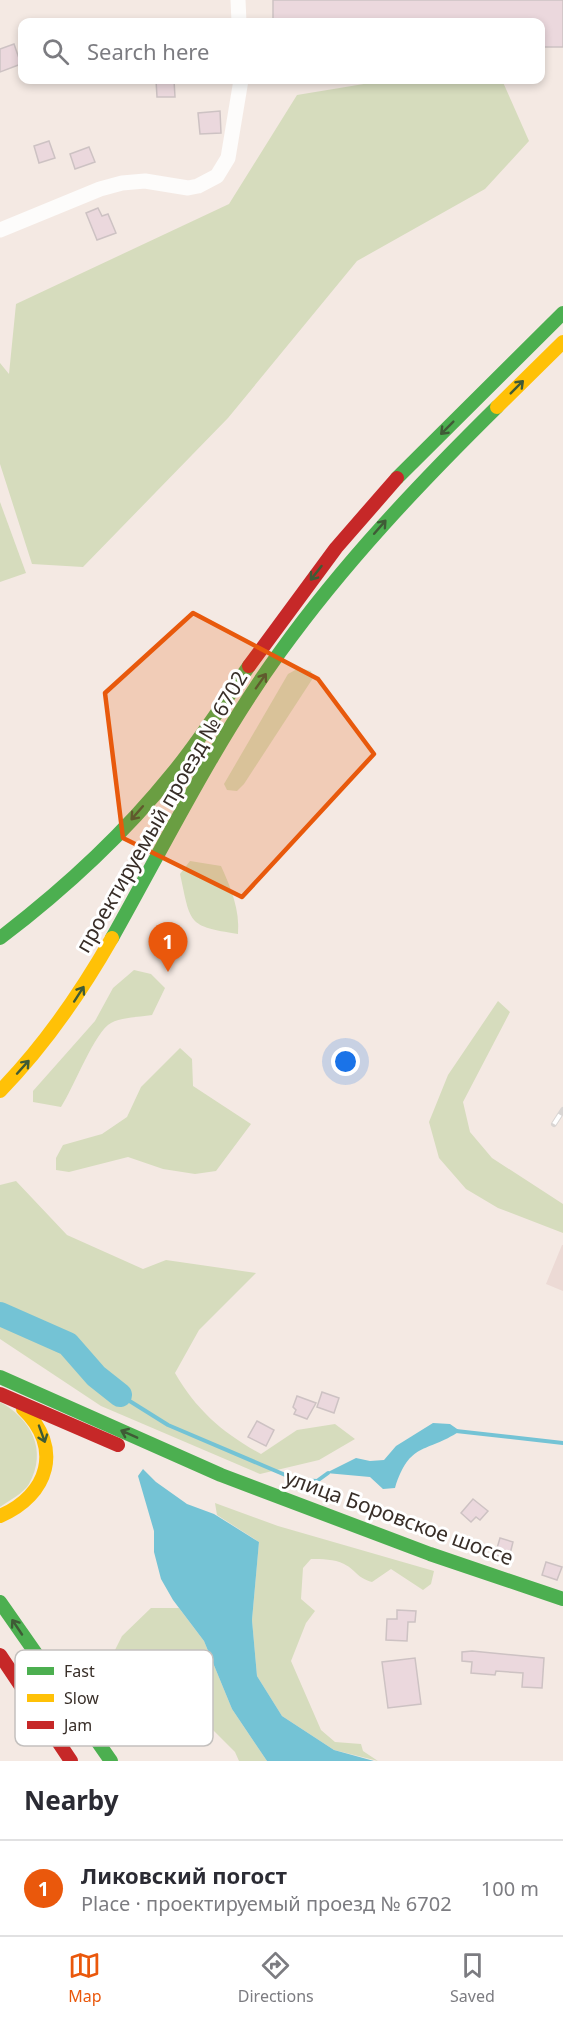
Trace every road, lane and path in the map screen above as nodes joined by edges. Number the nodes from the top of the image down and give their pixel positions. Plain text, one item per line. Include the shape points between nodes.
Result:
1 (238, 0) edge
2 (239, 18) edge
3 (240, 84) edge
4 (0, 230) edge
5 (563, 313) edge
6 (563, 342) edge
7 (0, 938) edge
8 (0, 1091) edge
9 (0, 1377) edge
10 (0, 1396) edge
11 (221, 1474) junction
12 (0, 1515) edge
13 (563, 1599) edge
14 (0, 1602) edge
15 (34, 1650) edge
16 (0, 1655) edge
17 (15, 1677) edge
18 (61, 1746) edge
19 (101, 1746) edge
20 (71, 1761) edge
21 (111, 1761) edge

1 - 2 street
3 - 4 street via 228,158 217,176 208,182 188,188 156,182 122,183
5 -> 7 main road, проектируемый проезд № 6702 via 410,464 338,545 192,748 134,817 78,874
8 -> 6 main road, проектируемый проезд № 6702 via 45,1042 96,968 246,702 306,617 409,494
11 -> 9 main road
10 - 11 main road via 104,1440
10 -> 12 main road via 23,1409 39,1425 47,1451 34,1492 24,1504
11 - 13 main road, улица Боровское шоссе via 430,1554
15 -> 14 main road
16 - 17 main road
18 - 20 main road
21 -> 19 main road

